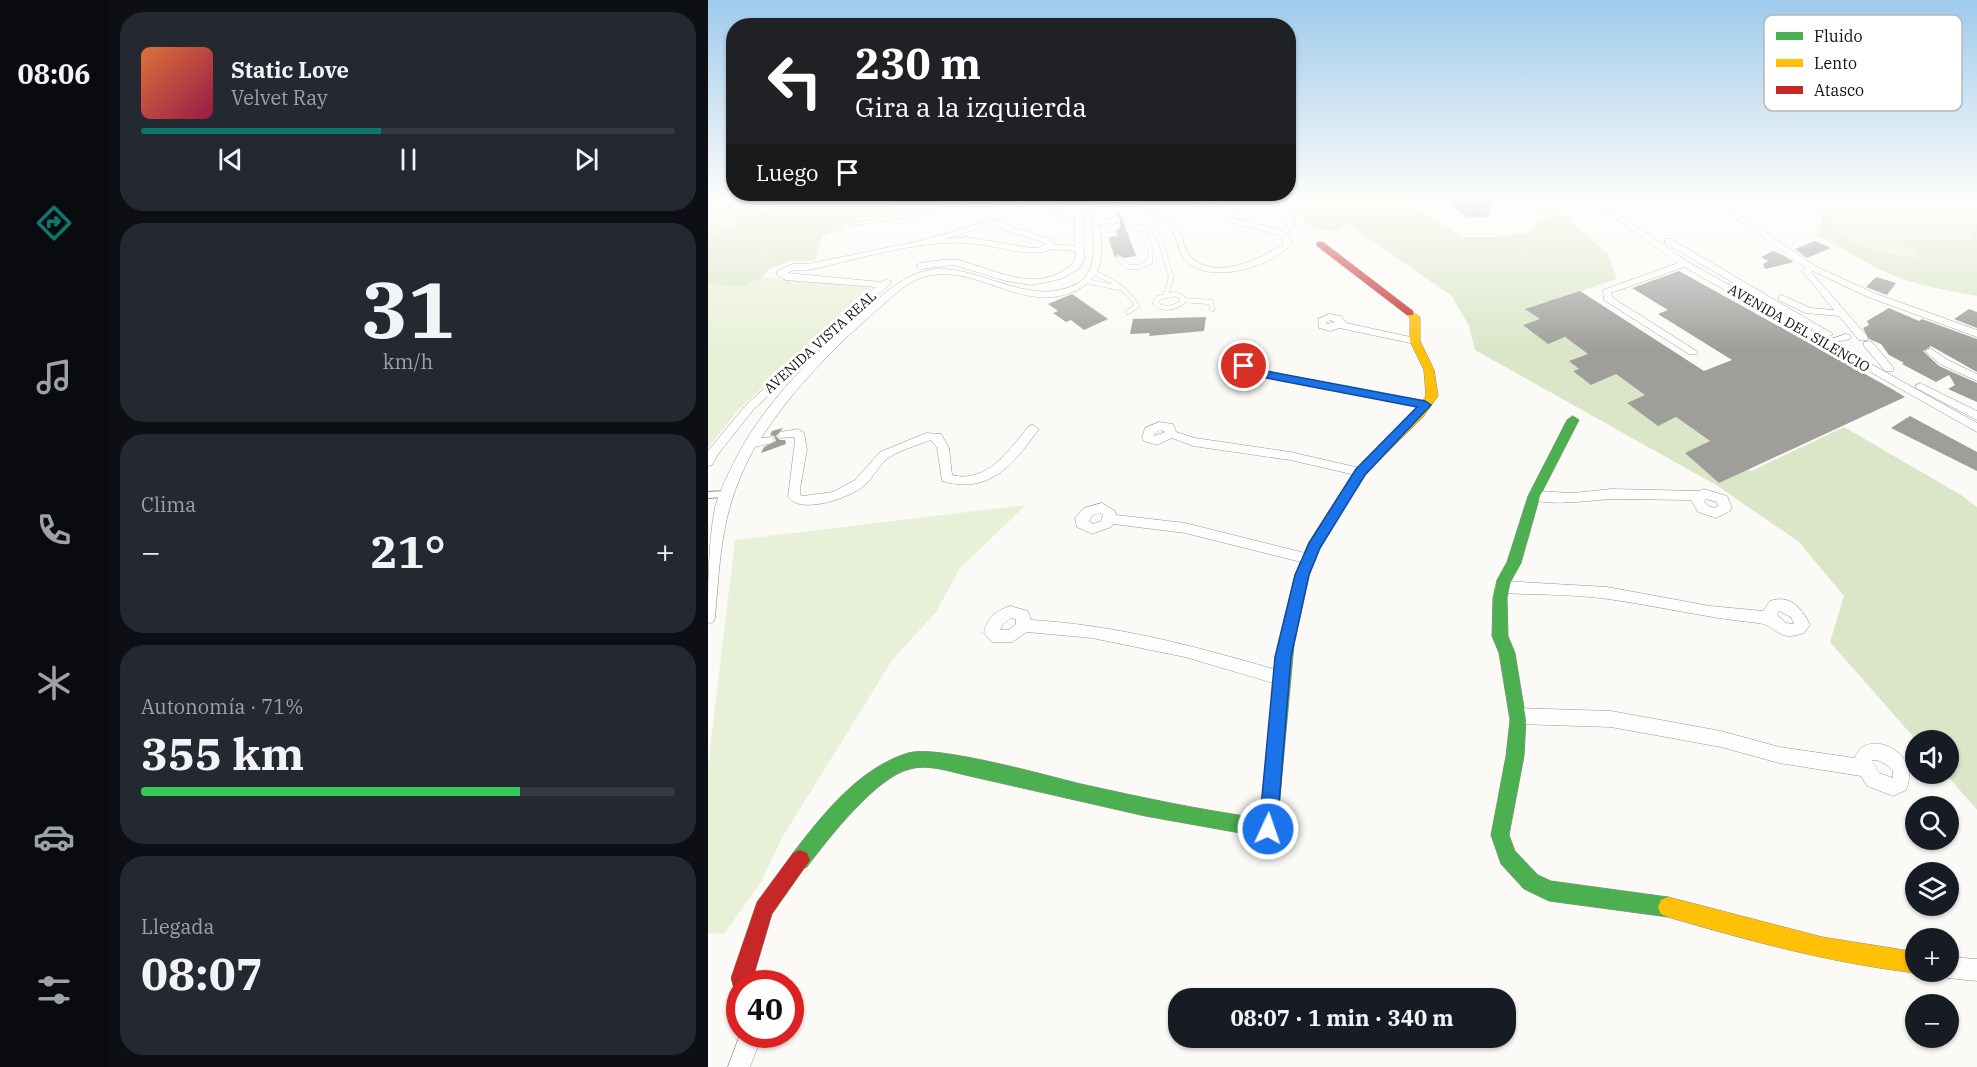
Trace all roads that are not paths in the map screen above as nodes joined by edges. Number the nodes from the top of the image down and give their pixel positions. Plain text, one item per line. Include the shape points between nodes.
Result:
1 (885, 251) edge
2 (1080, 251) edge
3 (1096, 251) edge
4 (1149, 251) edge
5 (1165, 251) edge
6 (1182, 251) edge
7 (1280, 251) edge
8 (1329, 251) edge
9 (1666, 251) edge
10 (1684, 251) edge
11 (1701, 251) edge
12 (1787, 251) edge
13 (1119, 259) dead end
14 (1685, 264) junction
15 (1812, 268) junction
16 (1094, 273) junction
17 (993, 274) junction
18 (1110, 278) junction
19 (1731, 279) junction
20 (1086, 281) junction
21 (985, 282) junction
22 (1717, 282) junction
23 (1100, 284) junction
24 (882, 285) junction
25 (1119, 288) junction
26 (1166, 295) junction
27 (1182, 300) junction
28 (1212, 309) dead end
29 (1128, 312) dead end
30 (1843, 313) junction
31 (1339, 325) dead end
32 (1977, 334) edge
33 (1854, 338) junction
34 (1415, 341) junction
35 (818, 343) junction
36 (832, 345) junction
37 (1930, 351) dead end
38 (1693, 352) dead end
39 (1889, 369) junction
40 (1256, 372) dead end
41 (785, 373) junction
42 (803, 374) junction
43 (1977, 378) edge
44 (1425, 405) junction
45 (1977, 416) edge
46 (1573, 420) dead end
47 (1977, 428) edge
48 (1033, 429) dead end
49 (788, 434) dead end
50 (1171, 434) dead end
51 (768, 440) dead end
52 (750, 444) junction
53 (708, 462) edge
54 (1360, 472) junction
55 (726, 494) junction
56 (708, 495) edge
57 (1534, 496) junction
58 (1699, 496) dead end
59 (1109, 519) dead end
60 (1309, 559) junction
61 (1502, 587) junction
62 (708, 618) edge
63 (1770, 618) dead end
64 (1024, 626) dead end
65 (1280, 678) junction
66 (1517, 716) junction
67 (1864, 768) dead end
68 (1905, 962) edge
69 (1959, 968) edge
70 (745, 970) edge
71 (1977, 970) edge
72 (746, 1048) edge
73 (739, 1067) edge

1 - 24 street via 793,267 780,273 786,277
2 - 17 street, AVENIDA VISTA REAL via 1077,266 1058,278 1020,282
3 - 16 street
4 - 13 lane via 1150,261 1139,267 1128,267
5 - 26 lane via 1173,276
6 - 7 street via 1203,268 1220,270 1259,262
8 - 34 street via 1415,317
9 - 14 street, AVENIDA DEL SILENCIO
10 - 19 street, AVENIDA DEL SILENCIO
11 - 30 street via 1808,311
12 - 15 street
14 - 22 street, AVENIDA DEL SILENCIO
14 - 38 street via 1606,292 1609,300
15 - 30 street via 1806,271
15 - 32 street via 1871,295
16 - 18 lane
16 - 20 street, AVENIDA VISTA REAL
17 - 21 street
17 - 24 street, AVENIDA VISTA REAL via 965,263 938,263 909,270
18 - 23 lane
18 - 25 lane
19 - 22 street
19 - 33 street, AVENIDA DEL SILENCIO
20 - 21 street, AVENIDA VISTA REAL via 1071,290 1048,294
20 - 23 lane
21 - 36 street, AVENIDA VISTA REAL via 938,272 907,280
22 - 47 street, AVENIDA DEL SILENCIO
23 - 25 lane
24 - 35 street, AVENIDA VISTA REAL
25 - 29 lane via 1137,306
26 - 27 lane via 1175,294
26 - 27 lane via 1155,303 1159,307 1177,306
27 - 28 lane via 1203,299 1211,302
30 - 33 street
31 - 34 street
33 - 39 street
33 - 39 street, AVENIDA DEL SILENCIO
34 - 44 street via 1429,370 1432,396
35 - 36 street
35 - 41 street, AVENIDA VISTA REAL
36 - 42 street, AVENIDA VISTA REAL
37 - 43 street
39 - 45 street, AVENIDA DEL SILENCIO
40 - 44 street
41 - 42 street
41 - 53 street, AVENIDA VISTA REAL via 731,428
42 - 52 street, AVENIDA VISTA REAL
44 - 54 street
46 - 57 street
48 - 49 street via 983,480 956,482 946,478 943,448 937,437 930,436 884,455 859,483 842,493 802,501 794,497 792,487 801,459 800,437
50 - 54 street via 1193,442 1290,456
51 - 52 street
52 - 55 street, AVENIDA VISTA REAL
54 - 60 street
55 - 56 lane
55 - 62 street, AVENIDA VISTA REAL via 716,532
57 - 58 street
57 - 61 street via 1514,563
59 - 60 street via 1185,528
60 - 65 street via 1302,575
61 - 63 street via 1607,593 1710,612
61 - 66 street via 1500,636 1507,653
64 - 65 street via 1140,638
65 - 70 street via 1268,829 1205,821 969,767 911,760 872,780 814,841 764,909
66 - 67 street via 1611,719 1720,739 1779,755
66 - 68 street via 1515,756 1500,835 1508,857 1531,882 1549,891 1657,904 1786,940 1867,958
69 - 71 street
72 - 73 street

